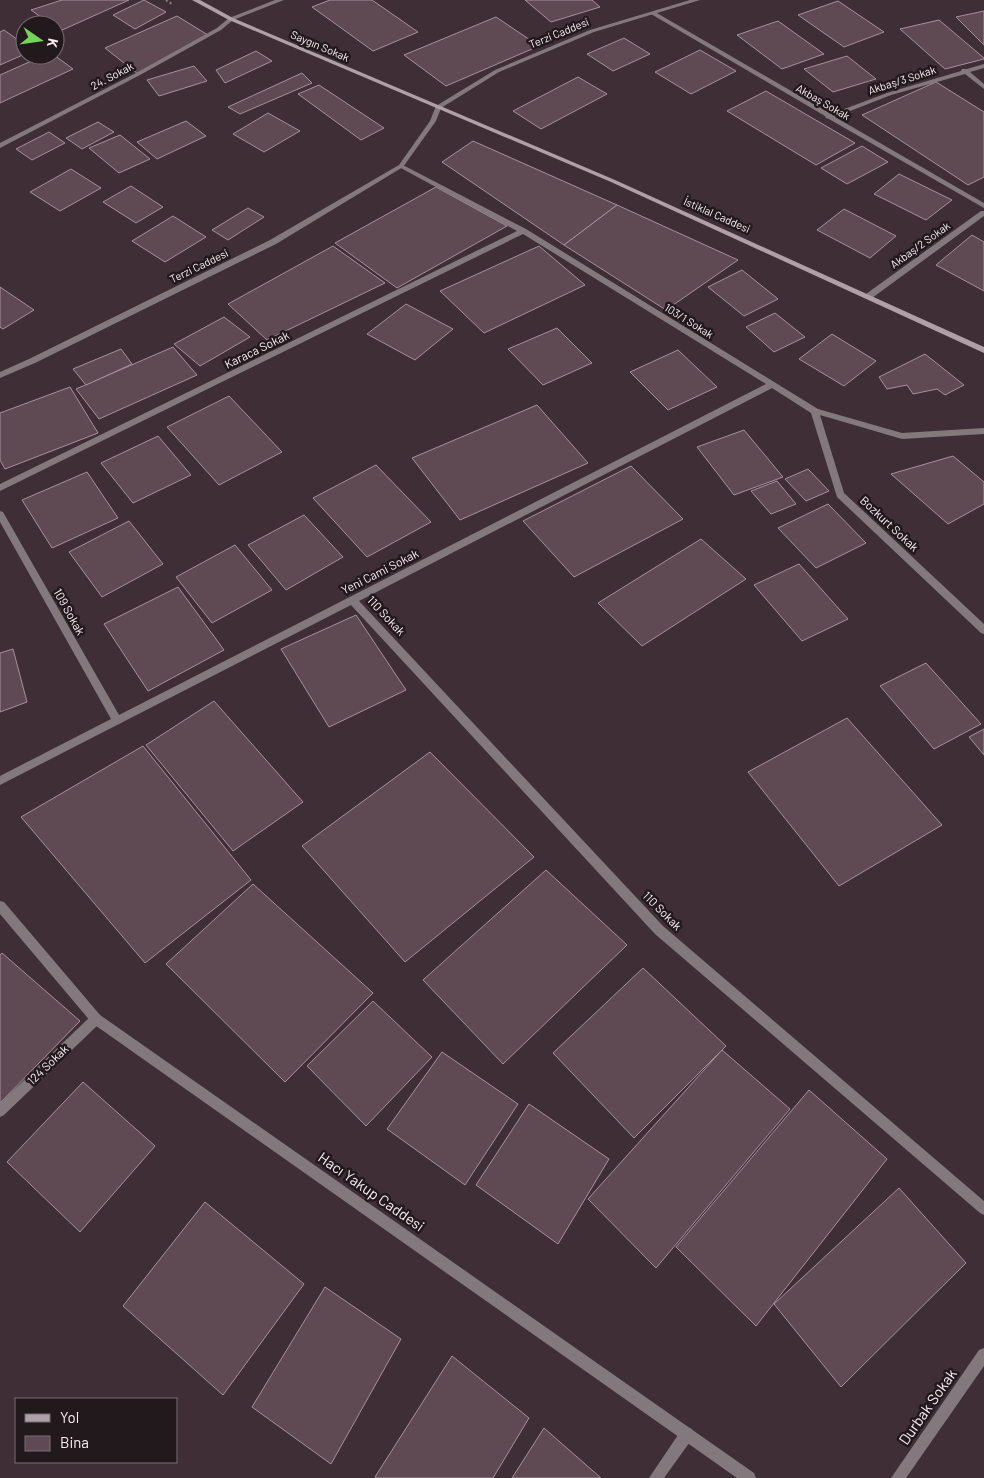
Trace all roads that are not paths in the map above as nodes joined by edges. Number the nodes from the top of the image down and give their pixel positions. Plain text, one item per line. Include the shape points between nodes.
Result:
1 (195, 0) edge
2 (281, 0) edge
3 (697, 0) edge
4 (653, 13) junction
5 (231, 19) junction
6 (984, 66) edge
7 (964, 70) junction
8 (984, 87) edge
9 (438, 107) junction
10 (828, 117) junction
11 (0, 146) edge
12 (401, 166) junction
13 (984, 206) edge
14 (984, 213) edge
15 (523, 231) junction
16 (869, 296) junction
17 (984, 350) edge
18 (0, 375) edge
19 (771, 385) junction
20 (815, 411) junction
21 (984, 431) edge
22 (0, 488) edge
23 (0, 514) edge
24 (352, 600) junction
25 (984, 630) edge
26 (117, 721) junction
27 (0, 782) edge
28 (0, 906) edge
29 (96, 1019) junction
30 (0, 1111) edge
31 (984, 1210) edge
32 (984, 1355) edge
33 (687, 1434) junction
34 (656, 1478) edge
35 (749, 1478) edge
36 (898, 1478) edge

1 - 5 main road, Saygın Sokak
2 - 5 street, 24. Sokak
3 - 4 street, Terzi Caddesi
4 - 9 street, Terzi Caddesi via 592,31 497,71
4 - 10 street, Akbaş Sokak
5 - 9 main road, Saygın Sokak
5 - 11 street, 24. Sokak via 138,74
6 - 7 street, Akbaş/3 Sokak
7 - 8 street
7 - 10 street, Akbaş/3 Sokak
9 - 12 street
9 - 16 main road, İstiklal Caddesi via 613,181
10 - 13 street, Akbaş Sokak
12 - 15 street, 103/1 Sokak
12 - 18 street, Terzi Caddesi via 273,242
14 - 16 street, Akbaş/2 Sokak
15 - 19 street, 103/1 Sokak
15 - 22 street, Karaca Sokak
16 - 17 main road, İstiklal Caddesi
19 - 20 street, 103/1 Sokak
19 - 24 street, Yeni Cami Sokak
20 - 21 street, 103/1 Sokak via 902,436
20 - 25 street, Bozkurt Sokak via 840,495
23 - 26 street, 109 Sokak
24 - 26 street, Yeni Cami Sokak
24 - 31 street, 110 Sokak via 659,930
26 - 27 street, Yeni Cami Sokak
28 - 29 street, Hacı Yakup Caddesi
29 - 30 street, 124 Sokak
29 - 33 street, Hacı Yakup Caddesi
32 - 36 street, Durbak Sokak
33 - 34 street
33 - 35 street, Hacı Yakup Caddesi

